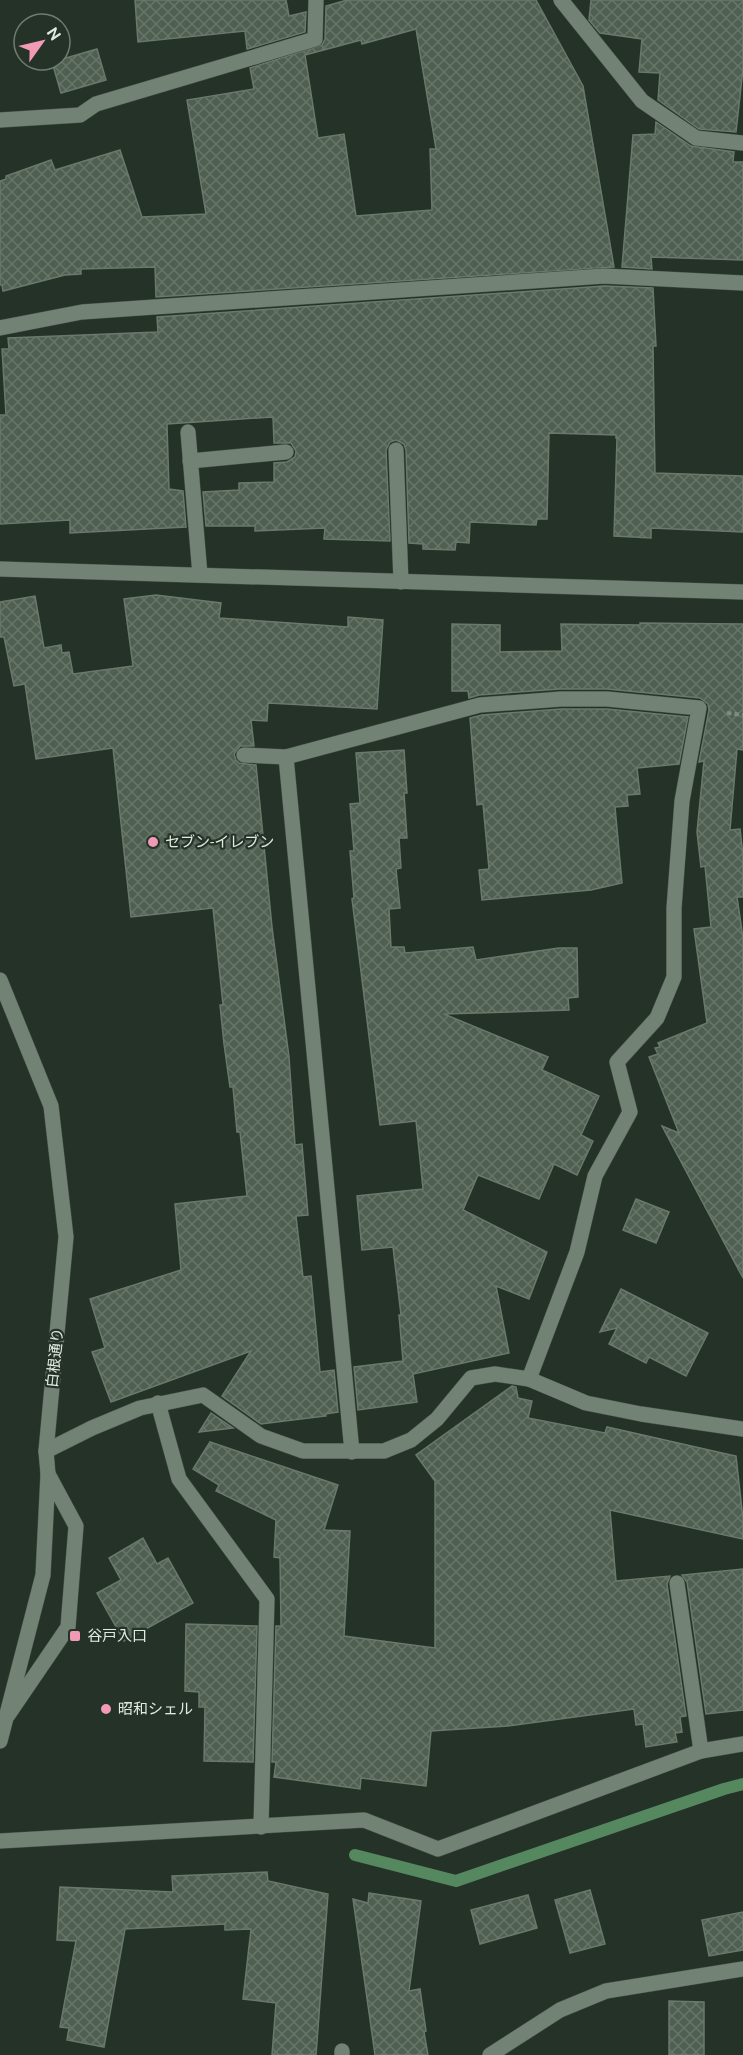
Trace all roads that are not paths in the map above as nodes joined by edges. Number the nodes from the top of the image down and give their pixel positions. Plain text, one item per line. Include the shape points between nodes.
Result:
1 (316, 0) edge
2 (561, 0) edge
3 (0, 120) edge
4 (743, 143) edge
5 (743, 283) edge
6 (0, 328) edge
7 (188, 432) dead end
8 (396, 450) dead end
9 (286, 452) dead end
10 (190, 461) junction
11 (0, 569) edge
12 (200, 575) junction
13 (401, 582) junction
14 (743, 592) edge
15 (243, 755) dead end
16 (286, 757) junction
17 (0, 980) edge
18 (529, 1379) junction
19 (158, 1403) junction
20 (743, 1429) edge
21 (45, 1451) junction
22 (352, 1452) junction
23 (48, 1474) junction
24 (677, 1583) dead end
25 (6, 1718) junction
26 (0, 1741) edge
27 (743, 1744) edge
28 (701, 1751) junction
29 (261, 1827) junction
30 (0, 1841) edge
31 (743, 1969) edge
32 (490, 2055) edge

1 - 3 street via 315,39 96,104 80,115
2 - 4 street via 642,101 696,138
5 - 6 street via 604,276 82,312
7 - 10 street
8 - 13 street
9 - 10 street
10 - 12 street
11 - 12 street
12 - 13 street
13 - 14 street
15 - 16 street
16 - 18 street via 480,705 607,699 699,708 682,801 674,909 674,978 657,1018 617,1062 630,1112 595,1176 577,1252
16 - 22 street
17 - 21 street, 白根通り via 51,1106 66,1237
18 - 20 street via 586,1403
18 - 22 street via 495,1374 471,1378 437,1419 411,1440 384,1450
19 - 21 street
19 - 22 street via 203,1395 261,1436 303,1450
19 - 29 street via 179,1479 267,1599
21 - 23 street, 白根通り
23 - 25 street, 白根通り via 44,1575
23 - 25 street via 76,1526 68,1628
24 - 28 street
25 - 26 street, 白根通り
27 - 28 street
28 - 29 street via 438,1849 364,1820
29 - 30 street
31 - 32 street via 606,1991 560,2010

